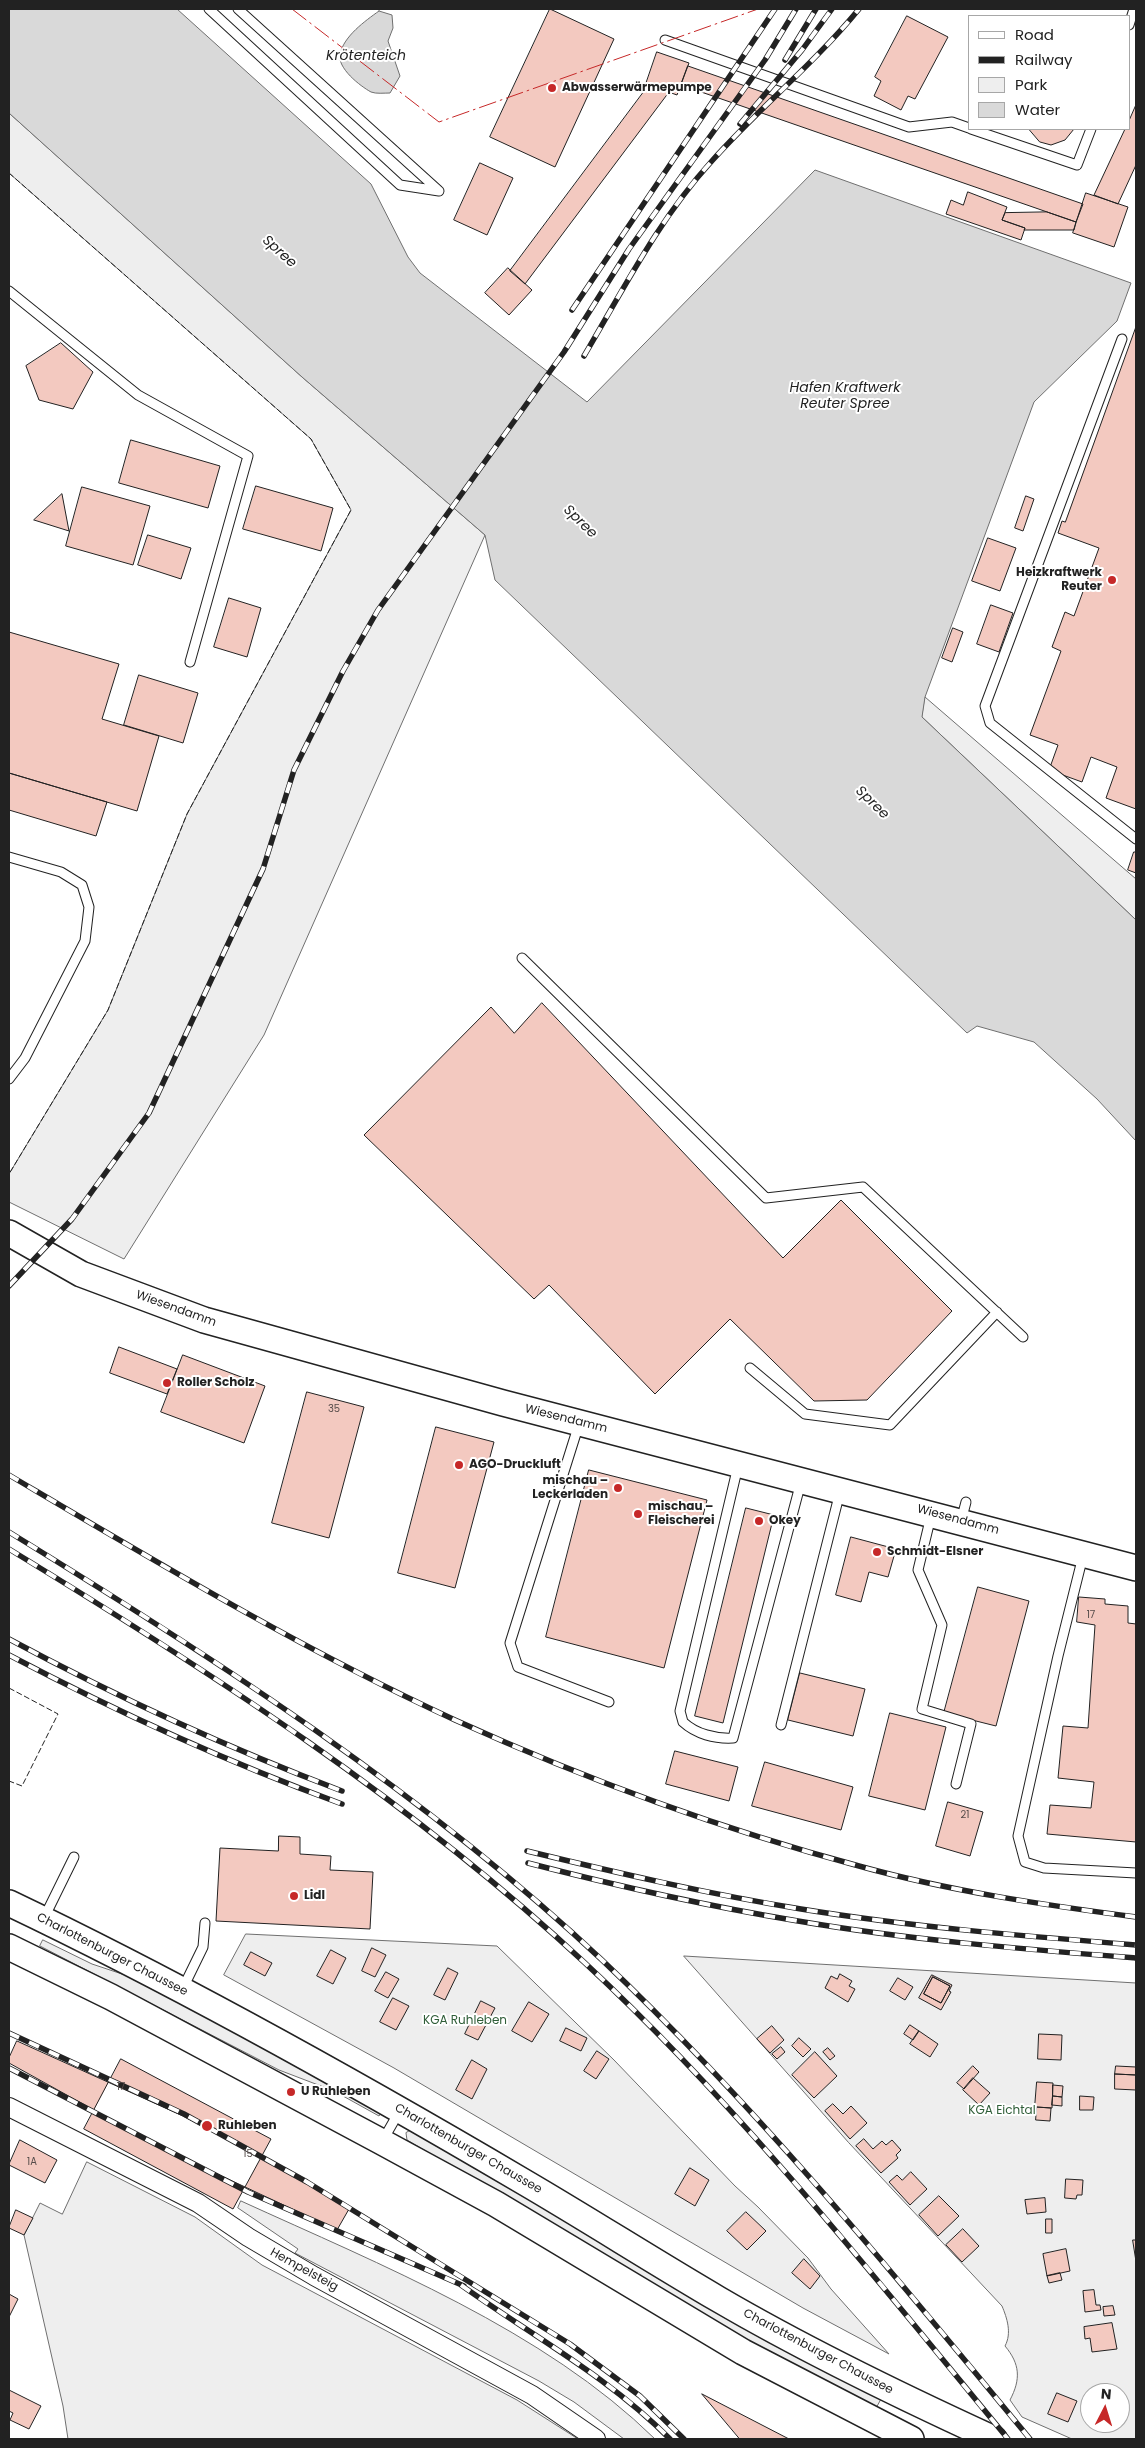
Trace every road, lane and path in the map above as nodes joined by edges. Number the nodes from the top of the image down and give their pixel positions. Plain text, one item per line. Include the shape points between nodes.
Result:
1 (209, 9) edge
2 (238, 9) edge
3 (1134, 9) edge
4 (1130, 21) edge
5 (664, 40) dead end
6 (968, 127) edge
7 (976, 130) edge
8 (1091, 130) edge
9 (9, 291) edge
10 (1122, 338) dead end
11 (190, 662) dead end
12 (1136, 840) edge
13 (9, 857) edge
14 (522, 958) dead end
15 (9, 1079) edge
16 (9, 1233) edge
17 (997, 1312) junction
18 (1023, 1336) dead end
19 (750, 1368) dead end
20 (579, 1422) junction
21 (738, 1463) junction
22 (801, 1479) junction
23 (841, 1490) junction
24 (932, 1513) junction
25 (1084, 1553) junction
26 (1136, 1568) edge
27 (609, 1702) dead end
28 (781, 1725) dead end
29 (956, 1784) dead end
30 (74, 1857) dead end
31 (1136, 1873) edge
32 (9, 1903) edge
33 (43, 1920) junction
34 (205, 1923) dead end
35 (9, 1946) edge
36 (182, 1991) junction
37 (9, 2107) edge
38 (400, 2110) junction
39 (382, 2142) junction
40 (921, 2406) junction
41 (596, 2439) edge
42 (908, 2439) edge
43 (994, 2439) edge

1 - 2 lane via 400,185 439,191
3 - 4 lane
5 - 6 lane via 909,127 952,122
7 - 8 lane via 1077,165
9 - 11 lane via 138,395 248,456
10 - 12 lane via 985,706 990,723
13 - 15 lane via 61,872 82,885 90,907 86,941 25,1058
14 - 17 lane via 766,1198 863,1186
16 - 20 main road, Wiesendamm via 81,1274 204,1320
17 - 18 lane
17 - 19 lane via 890,1425 805,1414
20 - 21 main road, Wiesendamm
20 - 27 lane via 510,1643 518,1667
21 - 22 main road, Wiesendamm
21 - 22 lane via 680,1711 683,1722 704,1734 733,1738
22 - 23 main road, Wiesendamm
23 - 24 main road, Wiesendamm
23 - 28 lane
24 - 25 main road, Wiesendamm via 964,1512
24 - 29 lane via 918,1570 942,1625 922,1709 971,1724
25 - 26 main road, Wiesendamm
25 - 31 lane via 1018,1836 1025,1862 1044,1868
30 - 33 lane
32 - 33 main road, Charlottenburger Chaussee
33 - 36 main road, Charlottenburger Chaussee
34 - 36 lane via 203,1946
35 - 39 main road
36 - 38 main road, Charlottenburger Chaussee
37 - 41 street, Hempelsteig via 198,2203 314,2276 532,2395
38 - 39 lane
38 - 40 main road, Charlottenburger Chaussee via 718,2299
39 - 42 main road via 496,2204 742,2352
40 - 42 main road
40 - 43 main road, Charlottenburger Chaussee

